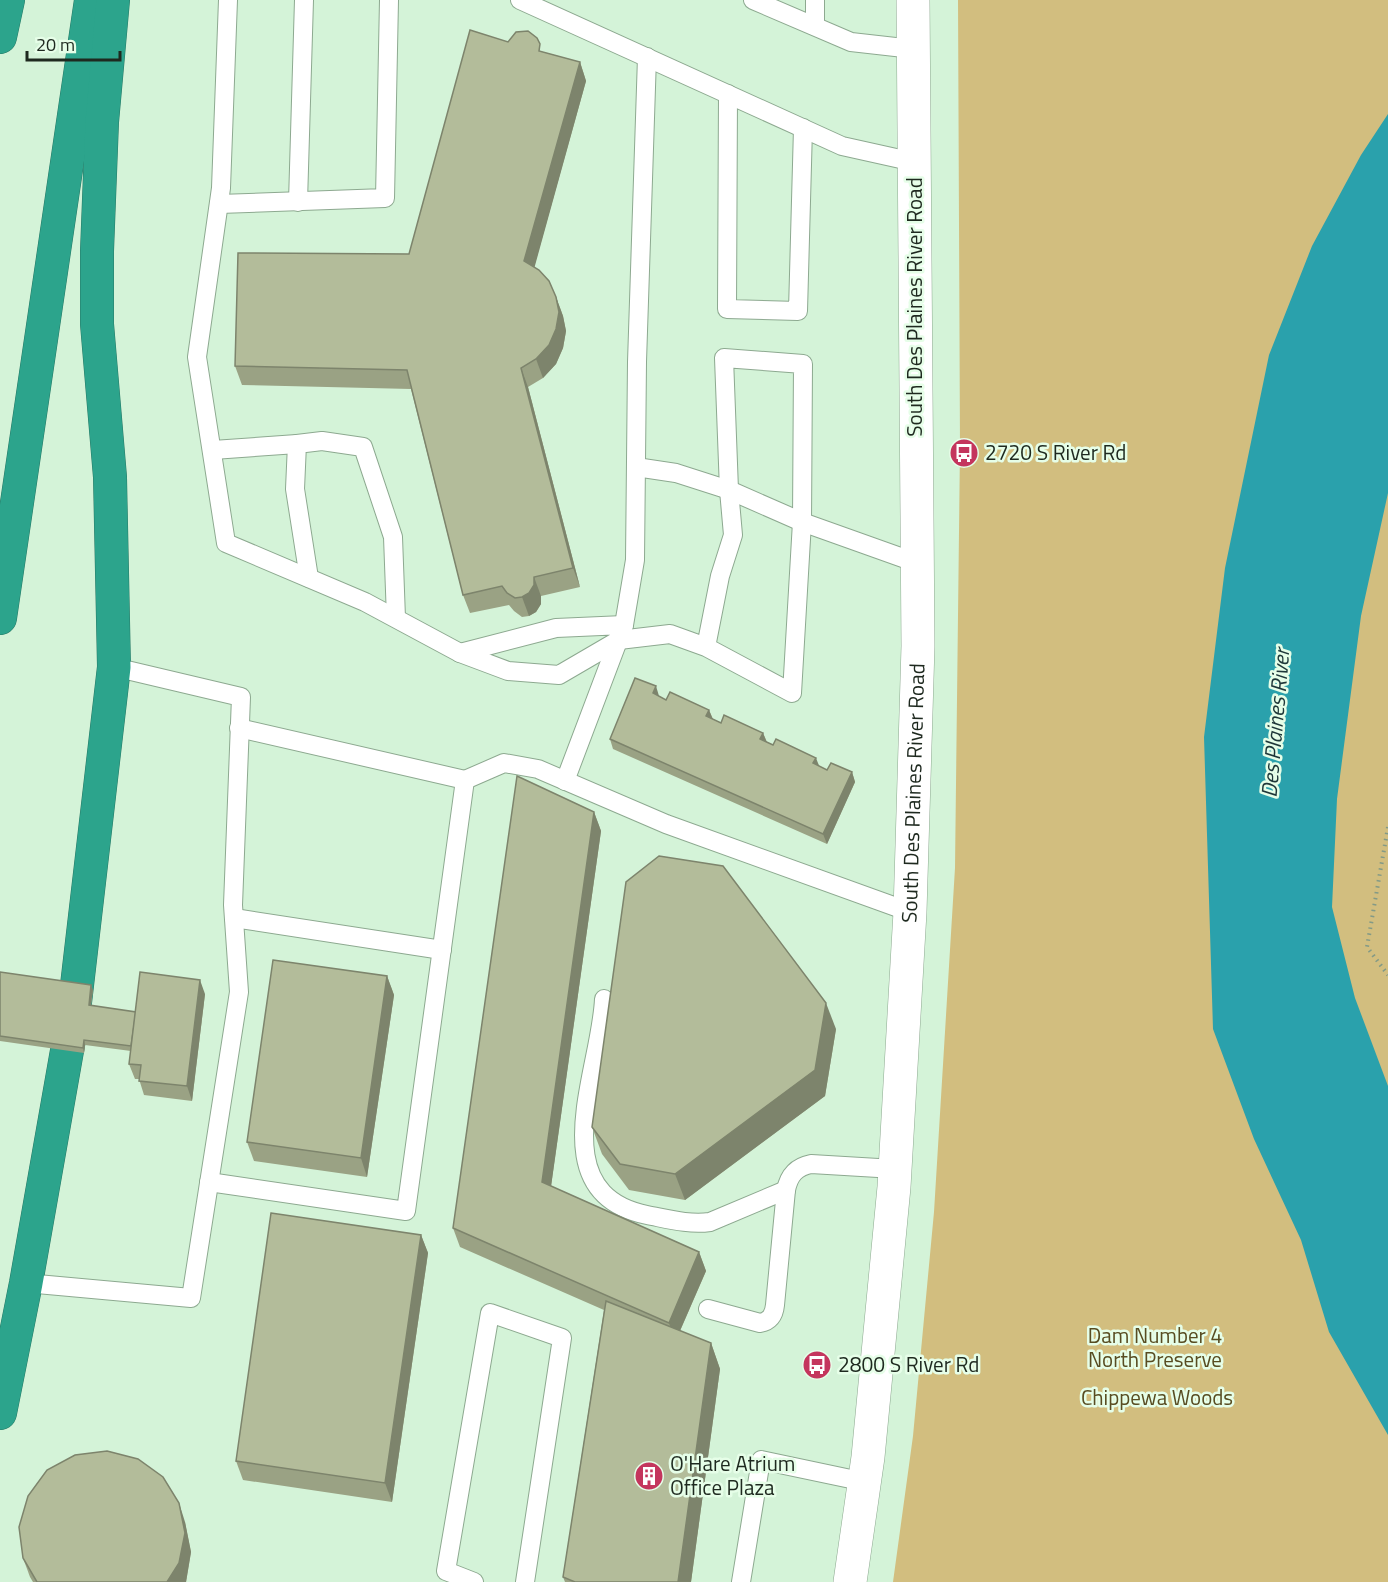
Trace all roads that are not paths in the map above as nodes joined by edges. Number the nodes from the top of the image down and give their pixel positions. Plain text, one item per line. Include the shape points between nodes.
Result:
1 (8, 0) edge
2 (91, 0) edge
3 (113, 0) edge
4 (228, 0) edge
5 (303, 0) edge
6 (389, 0) edge
7 (520, 0) edge
8 (753, 0) edge
9 (815, 0) edge
10 (913, 0) edge
11 (815, 26) junction
12 (0, 38) edge
13 (913, 49) junction
14 (647, 57) junction
15 (728, 94) junction
16 (803, 128) junction
17 (914, 162) junction
18 (298, 202) junction
19 (219, 204) junction
20 (297, 444) junction
21 (213, 450) junction
22 (636, 467) junction
23 (729, 490) junction
24 (802, 522) junction
25 (917, 563) junction
26 (309, 578) junction
27 (0, 618) edge
28 (396, 618) junction
29 (621, 633) junction
30 (706, 647) junction
31 (460, 653) junction
32 (114, 667) junction
33 (239, 728) junction
34 (465, 780) junction
35 (565, 780) junction
36 (910, 912) junction
37 (234, 918) junction
38 (442, 950) junction
39 (604, 999) dead end
40 (895, 1169) junction
41 (209, 1182) junction
42 (786, 1190) junction
43 (27, 1283) junction
44 (708, 1309) dead end
45 (0, 1413) edge
46 (865, 1482) junction
47 (474, 1582) edge
48 (525, 1582) edge
49 (741, 1582) edge
50 (850, 1582) edge

1 - 12 highway
2 - 27 highway
3 - 32 highway via 102,122 97,251 98,324 110,477
4 - 19 lane
5 - 18 lane
6 - 18 lane via 385,198
7 - 14 lane
8 - 11 lane
9 - 11 lane
10 - 13 main road, South Des Plaines River Road
11 - 13 lane via 851,42
13 - 17 main road, South Des Plaines River Road
14 - 15 lane
14 - 22 lane
15 - 16 lane
15 - 16 lane via 727,309 798,311
16 - 17 lane via 842,146
17 - 25 main road, South Des Plaines River Road
18 - 19 lane
19 - 21 lane via 197,357
20 - 21 lane
20 - 26 lane via 295,489
20 - 28 lane via 322,441 363,447 393,537
21 - 26 lane via 225,543
22 - 23 lane via 676,473
22 - 29 lane via 634,560
23 - 24 lane
23 - 24 lane via 724,358 803,364
23 - 30 lane via 734,535 720,576
24 - 25 lane
24 - 30 lane via 792,693
25 - 36 main road, South Des Plaines River Road
26 - 28 lane
28 - 31 lane
29 - 30 lane via 670,634
29 - 31 lane via 556,628
29 - 31 lane via 559,675 508,671
29 - 35 lane
32 - 33 lane via 241,697
32 - 43 highway via 74,1011
33 - 34 lane
33 - 37 lane
34 - 35 lane via 504,763 538,769
34 - 38 lane
35 - 36 lane via 666,824
36 - 40 main road, South Des Plaines River Road
37 - 38 lane
37 - 41 lane via 239,992
38 - 41 lane via 406,1211
39 - 42 lane via 584,1139 587,1168 600,1190 629,1211 701,1224
40 - 42 lane via 811,1164 795,1170
40 - 46 main road, South Des Plaines River Road
41 - 43 lane via 191,1298
42 - 44 lane via 771,1318 760,1323
43 - 45 highway
46 - 49 lane via 761,1460
46 - 50 main road, South Des Plaines River Road
47 - 48 lane via 446,1571 490,1313 562,1338

